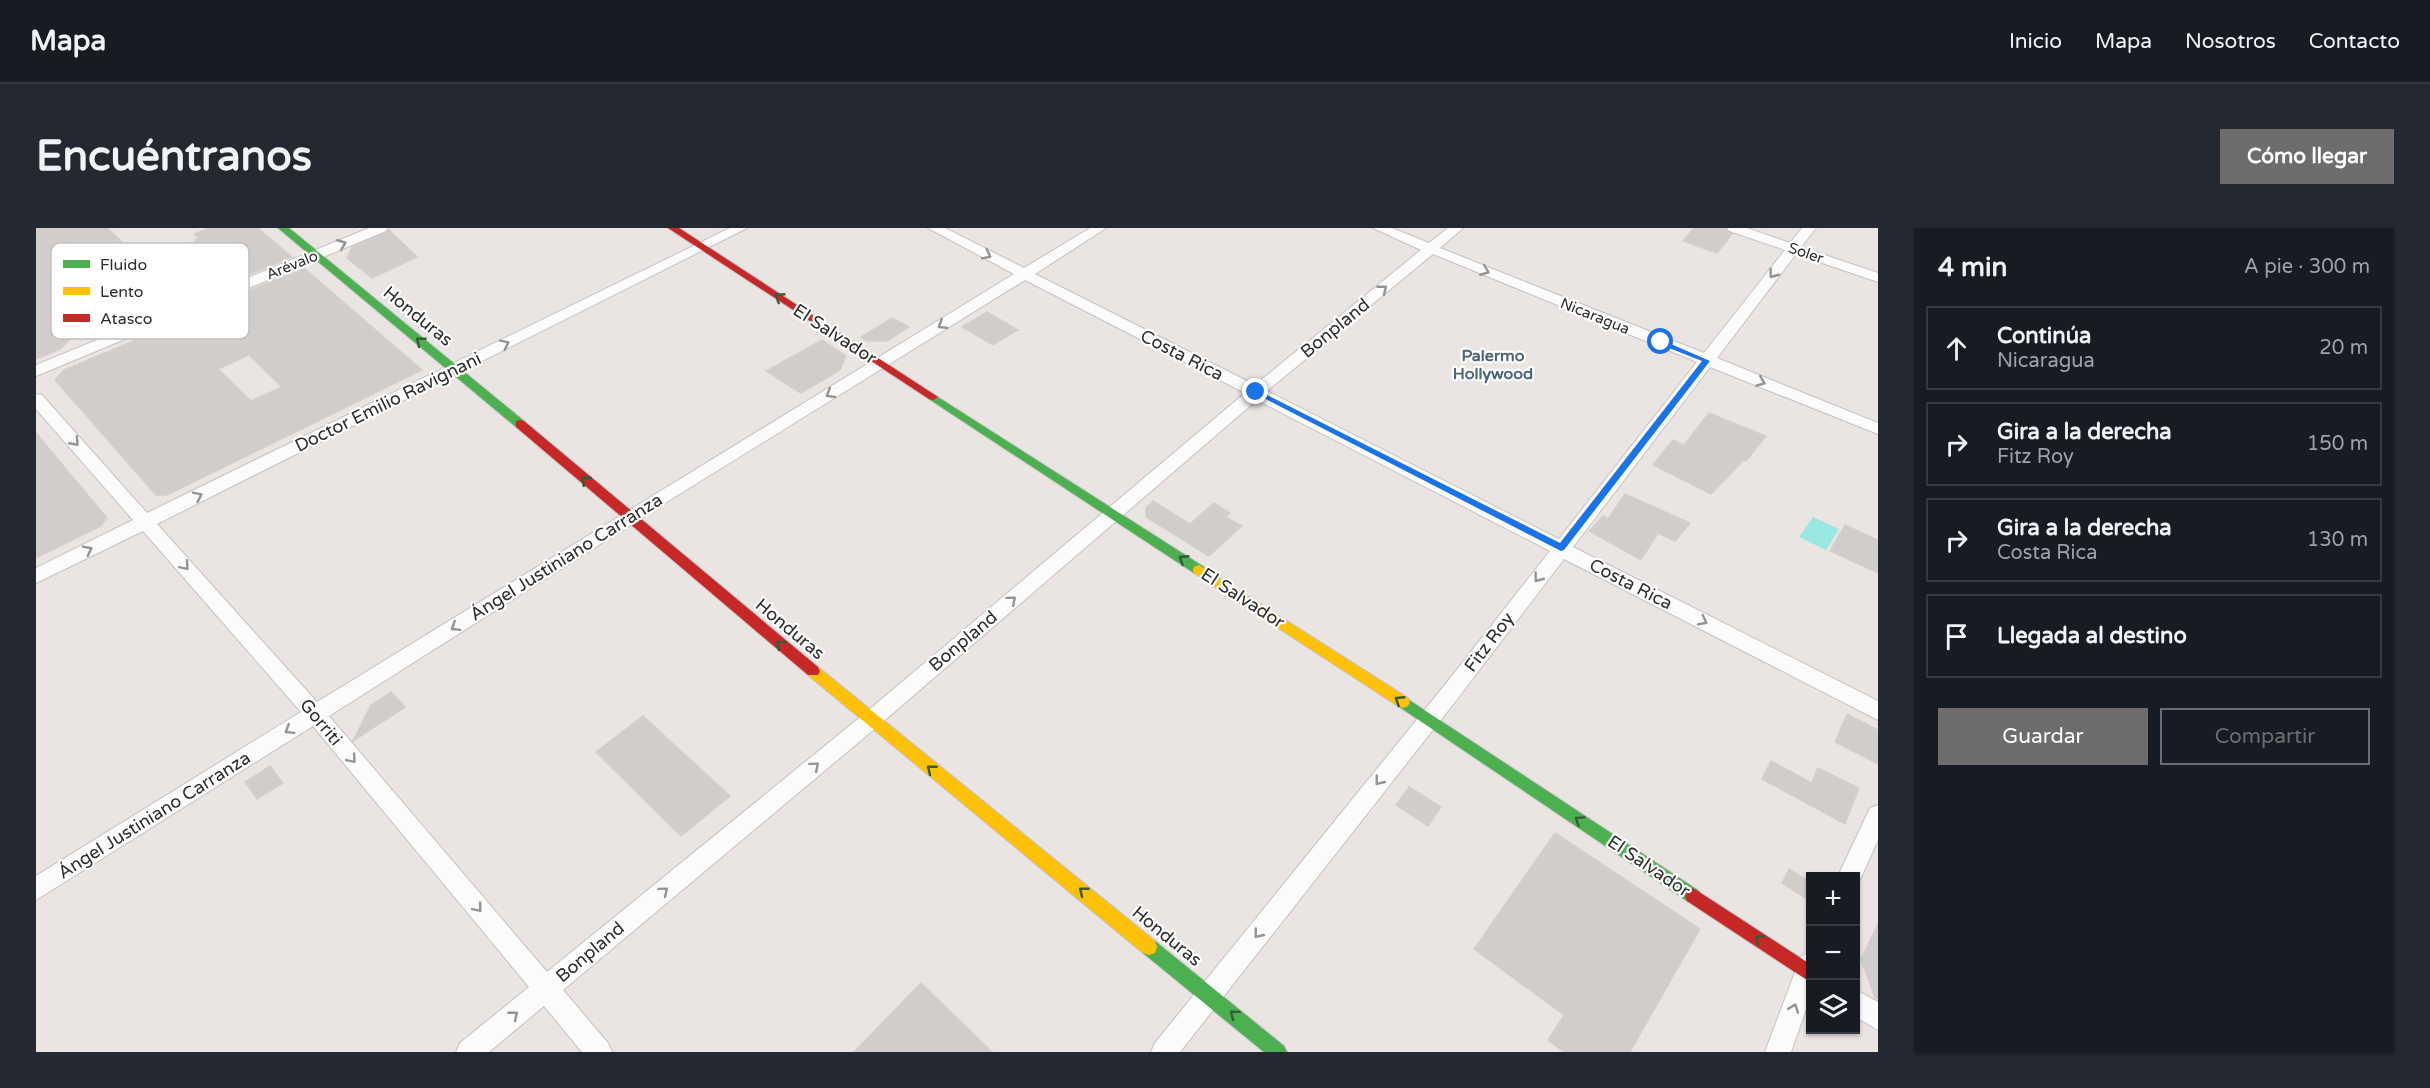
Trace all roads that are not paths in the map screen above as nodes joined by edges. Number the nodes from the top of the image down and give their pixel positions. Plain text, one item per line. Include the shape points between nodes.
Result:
1 (284, 228) edge
2 (381, 228) edge
3 (673, 228) edge
4 (740, 228) edge
5 (935, 228) edge
6 (1099, 228) edge
7 (1380, 228) edge
8 (1456, 228) edge
9 (1734, 228) edge
10 (1809, 228) edge
11 (702, 247) junction
12 (1431, 249) junction
13 (1792, 249) junction
14 (314, 255) junction
15 (1024, 273) junction
16 (1878, 278) edge
17 (249, 282) edge
18 (113, 339) edge
19 (1706, 361) junction
20 (880, 364) junction
21 (454, 369) junction
22 (36, 371) edge
23 (1256, 392) junction
24 (36, 399) edge
25 (1878, 429) edge
26 (1114, 513) junction
27 (629, 518) junction
28 (146, 522) junction
29 (1561, 548) junction
30 (36, 576) edge
31 (1878, 711) edge
32 (315, 714) junction
33 (1429, 719) junction
34 (871, 720) junction
35 (1878, 815) edge
36 (1852, 872) edge
37 (36, 889) edge
38 (1806, 968) edge
39 (1806, 978) edge
40 (545, 989) junction
41 (1210, 994) junction
42 (1860, 1006) edge
43 (1878, 1017) edge
44 (469, 1052) edge
45 (599, 1052) edge
46 (1164, 1052) edge
47 (1278, 1052) edge
48 (1778, 1052) edge

1 - 14 street, Honduras
14 -> 2 street, Arévalo
3 - 11 street, El Salvador
4 - 11 street, Doctor Emilio Ravignani
5 -> 15 street, Costa Rica
6 - 15 street, Ángel Justiniano Carranza
7 - 12 street, Nicaragua
8 - 12 street, Bonpland
9 - 13 street, Soler
10 - 13 street, Fitz Roy
20 -> 11 street, El Salvador
21 -> 11 street, Doctor Emilio Ravignani
12 -> 19 street, Nicaragua
23 -> 12 street, Bonpland
13 - 16 street, Soler
13 -> 19 street, Fitz Roy
14 - 17 street, Arévalo
21 -> 14 street, Honduras
15 -> 20 street, Ángel Justiniano Carranza
15 - 23 street, Costa Rica
18 - 22 street, Arévalo
19 -> 25 street, Nicaragua
19 - 29 street, Fitz Roy
20 - 26 street, El Salvador
20 -> 27 street, Ángel Justiniano Carranza
27 -> 21 street, Honduras
28 -> 21 street, Doctor Emilio Ravignani
23 - 26 street, Bonpland
23 - 29 street, Costa Rica
24 -> 28 street, Gorriti
33 -> 26 street, El Salvador
34 -> 26 street, Bonpland
27 -> 32 street, Ángel Justiniano Carranza
34 -> 27 street, Honduras
30 -> 28 street, Doctor Emilio Ravignani
28 -> 32 street, Gorriti
29 -> 31 street, Costa Rica
29 -> 33 street, Fitz Roy
32 -> 37 street, Ángel Justiniano Carranza
32 -> 40 street, Gorriti
38 -> 33 street, El Salvador
33 -> 41 street, Fitz Roy
40 -> 34 street, Bonpland
41 -> 34 street, Honduras
35 - 36 street
48 -> 39 street
44 -> 40 street, Bonpland
40 - 45 street, Gorriti
41 - 46 street, Fitz Roy
47 -> 41 street, Honduras
42 - 43 street

